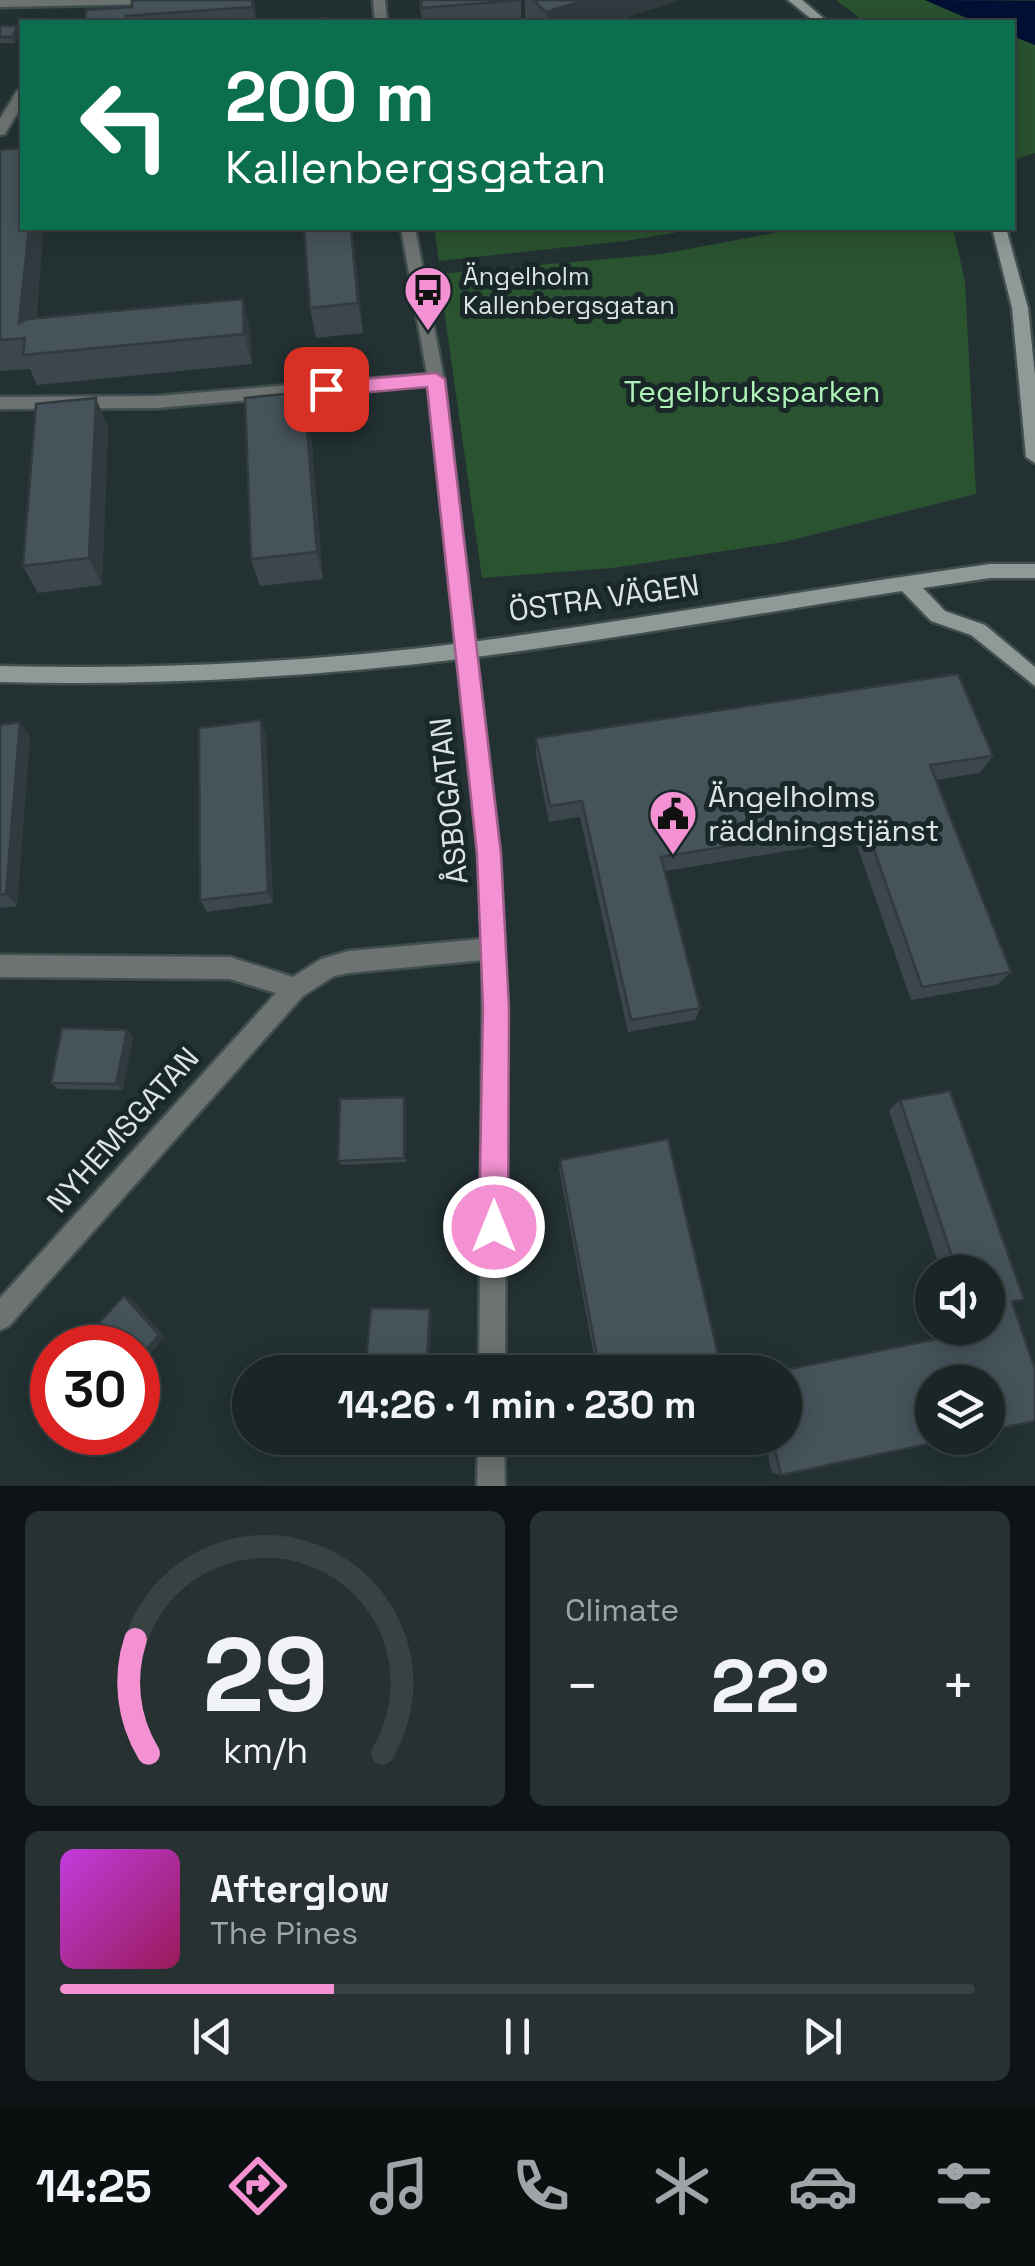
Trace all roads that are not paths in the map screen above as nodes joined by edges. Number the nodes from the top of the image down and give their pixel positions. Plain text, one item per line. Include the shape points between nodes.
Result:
1 (150, 0) edge
2 (794, 0) edge
3 (69, 2) edge
4 (0, 4) edge
5 (819, 20) edge
6 (20, 97) edge
7 (0, 131) edge
8 (408, 230) edge
9 (1000, 230) edge
10 (436, 379) junction
11 (0, 404) edge
12 (1035, 456) edge
13 (1035, 570) edge
14 (906, 583) junction
15 (468, 650) junction
16 (0, 674) edge
17 (1035, 678) edge
18 (494, 948) junction
19 (0, 966) edge
20 (295, 988) junction
21 (0, 1317) edge
22 (492, 1355) edge
23 (491, 1455) edge
24 (491, 1486) edge

1 - 3 street
2 - 5 main road
3 - 4 street
6 - 7 street
8 - 10 street, ÅSBOGATAN
9 - 12 main road via 1020,308
10 - 11 street via 157,402
10 - 15 street, ÅSBOGATAN
13 - 14 main road, ÖSTRA VÄGEN
14 - 15 main road, ÖSTRA VÄGEN
14 - 17 main road via 938,616 978,630
15 - 16 main road, ÖSTRA VÄGEN via 111,677
15 - 18 street, ÅSBOGATAN
18 - 20 street, NYHEMSGATAN via 349,962
18 - 22 street, ÅSBOGATAN
19 - 20 street via 230,968
20 - 21 street, NYHEMSGATAN
23 - 24 street

